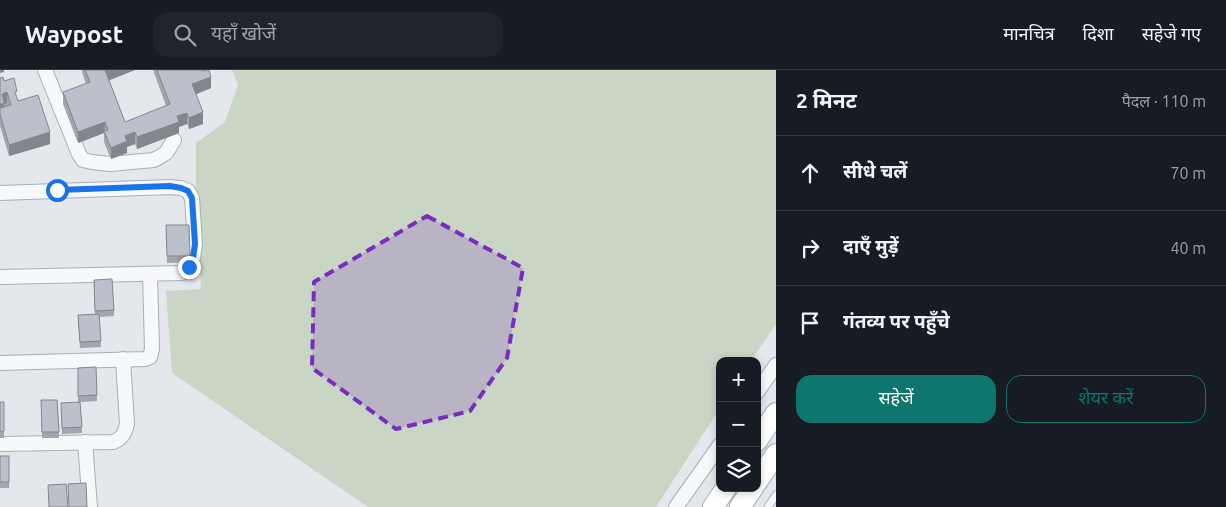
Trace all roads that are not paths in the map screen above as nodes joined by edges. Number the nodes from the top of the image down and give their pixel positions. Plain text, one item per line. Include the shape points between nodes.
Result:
1 (45, 70) edge
2 (174, 140) dead end
3 (0, 193) edge
4 (150, 274) junction
5 (0, 277) edge
6 (123, 359) junction
7 (0, 363) edge
8 (776, 365) edge
9 (761, 386) edge
10 (776, 412) edge
11 (761, 435) edge
12 (85, 442) junction
13 (0, 444) edge
14 (719, 447) edge
15 (776, 454) edge
16 (761, 476) edge
17 (723, 492) edge
18 (750, 492) edge
19 (776, 495) edge
20 (90, 507) edge
21 (676, 507) edge
22 (713, 507) edge
23 (740, 507) edge
24 (768, 507) edge

1 - 2 street via 83,160 110,164 154,160 166,153
3 - 4 street via 170,186 188,191 192,198 195,244 189,267 182,273
4 - 5 street
4 - 6 street via 152,354 145,359
6 - 7 street
6 - 12 street via 126,432 113,442
8 - 9 street
10 - 11 main road
12 - 13 street
12 - 20 street
14 - 21 street
15 - 16 main road
17 - 22 main road
18 - 23 main road
19 - 24 lane

